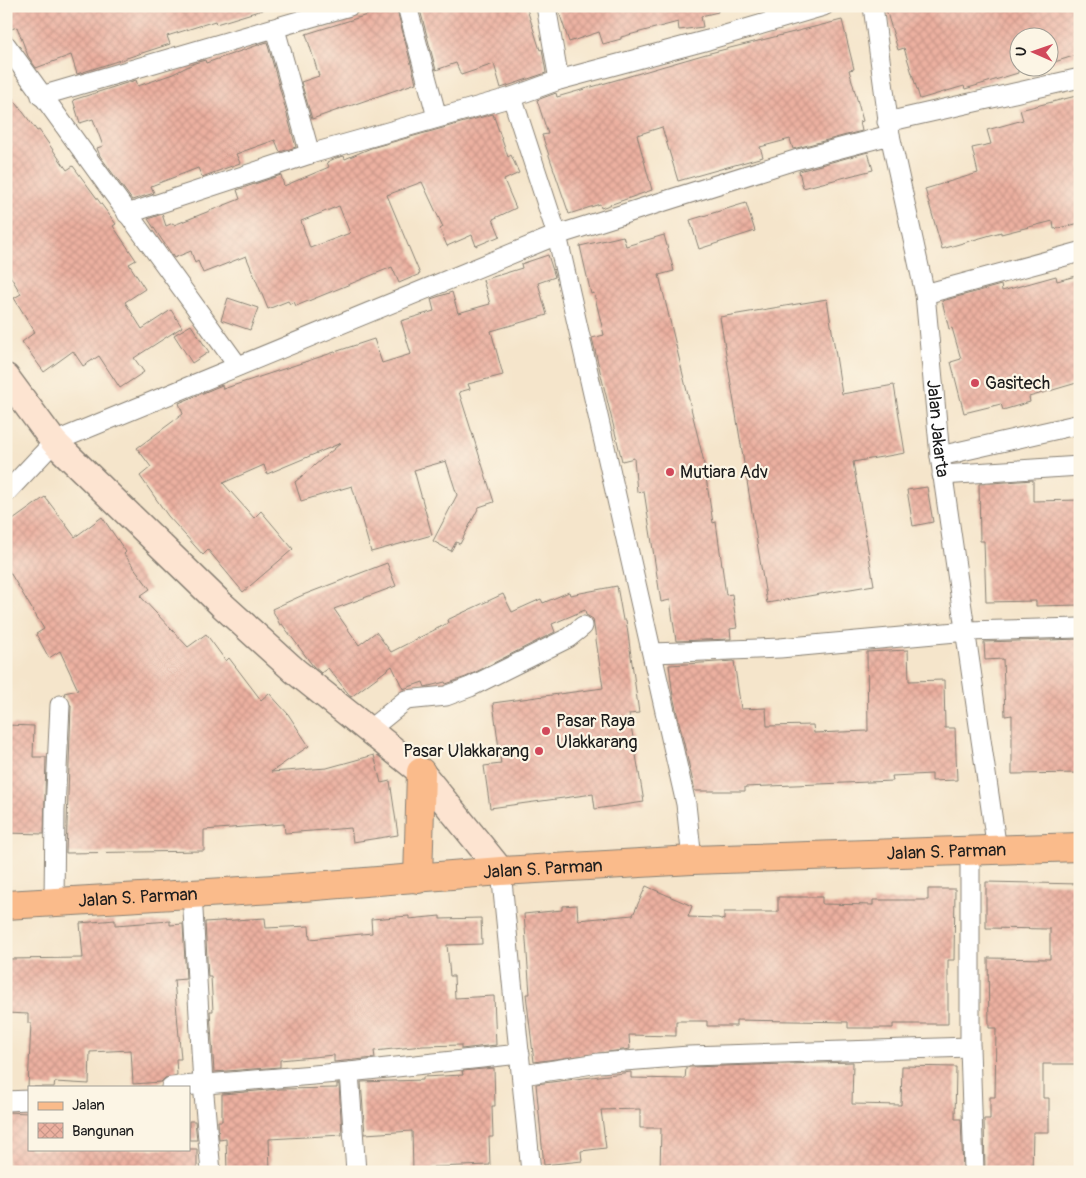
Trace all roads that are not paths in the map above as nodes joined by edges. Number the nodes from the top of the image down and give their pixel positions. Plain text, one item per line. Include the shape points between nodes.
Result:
1 (350, 6) edge
2 (407, 6) edge
3 (546, 6) edge
4 (824, 6) edge
5 (873, 6) edge
6 (275, 30) junction
7 (6, 46) edge
8 (1080, 78) edge
9 (559, 80) junction
10 (42, 96) junction
11 (512, 97) junction
12 (437, 117) junction
13 (888, 129) junction
14 (310, 154) junction
15 (127, 214) junction
16 (557, 235) junction
17 (1080, 252) edge
18 (925, 294) junction
19 (238, 366) junction
20 (6, 377) edge
21 (1080, 424) edge
22 (54, 442) junction
23 (940, 456) junction
24 (1080, 466) edge
25 (942, 475) junction
26 (6, 493) edge
27 (583, 626) dead end
28 (1080, 628) edge
29 (967, 631) junction
30 (652, 653) junction
31 (60, 705) dead end
32 (369, 730) junction
33 (421, 772) junction
34 (1080, 848) edge
35 (997, 850) junction
36 (970, 852) junction
37 (692, 860) junction
38 (502, 871) junction
39 (418, 879) junction
40 (192, 893) junction
41 (54, 901) junction
42 (6, 905) edge
43 (970, 1046) junction
44 (520, 1054) junction
45 (349, 1072) junction
46 (523, 1075) junction
47 (203, 1084) junction
48 (182, 1086) edge
49 (28, 1100) edge
50 (6, 1101) edge
51 (211, 1172) edge
52 (356, 1172) edge
53 (531, 1172) edge
54 (974, 1172) edge

1 - 6 street
2 - 12 street
3 - 9 street
4 - 9 street
5 - 13 street, Jalan Jakarta
6 - 10 street
6 - 14 street
7 - 10 street
8 - 13 street
9 - 11 street
10 - 15 street
11 - 12 street
11 - 16 street
12 - 14 street
13 - 16 street
13 - 18 street, Jalan Jakarta
14 - 15 street
15 - 19 street
16 - 19 street
16 - 30 street
17 - 18 street
18 - 23 street, Jalan Jakarta
19 - 22 street
20 - 22 main road
21 - 23 street
22 - 26 street
22 - 32 main road via 221,604 295,671
23 - 25 street, Jalan Jakarta
24 - 25 street
25 - 29 street, Jalan Jakarta
27 - 32 street via 568,638 470,687 446,696 406,700
28 - 29 street
29 - 30 street via 780,648
29 - 35 street, Jalan Jakarta
30 - 37 street via 686,804
31 - 41 street
32 - 33 main road
33 - 38 main road
33 - 39 main road
34 - 35 main road, Jalan S. Parman
35 - 36 main road, Jalan S. Parman
36 - 37 main road, Jalan S. Parman
36 - 43 street
37 - 38 main road, Jalan S. Parman
38 - 39 main road, Jalan S. Parman
38 - 44 street
39 - 40 main road, Jalan S. Parman
40 - 41 main road, Jalan S. Parman
40 - 47 street
41 - 42 main road, Jalan S. Parman
43 - 46 street via 689,1056 599,1063
43 - 54 street
44 - 45 street
44 - 46 street
45 - 47 street
45 - 52 street
46 - 53 street
47 - 48 street
47 - 51 street
49 - 50 street

